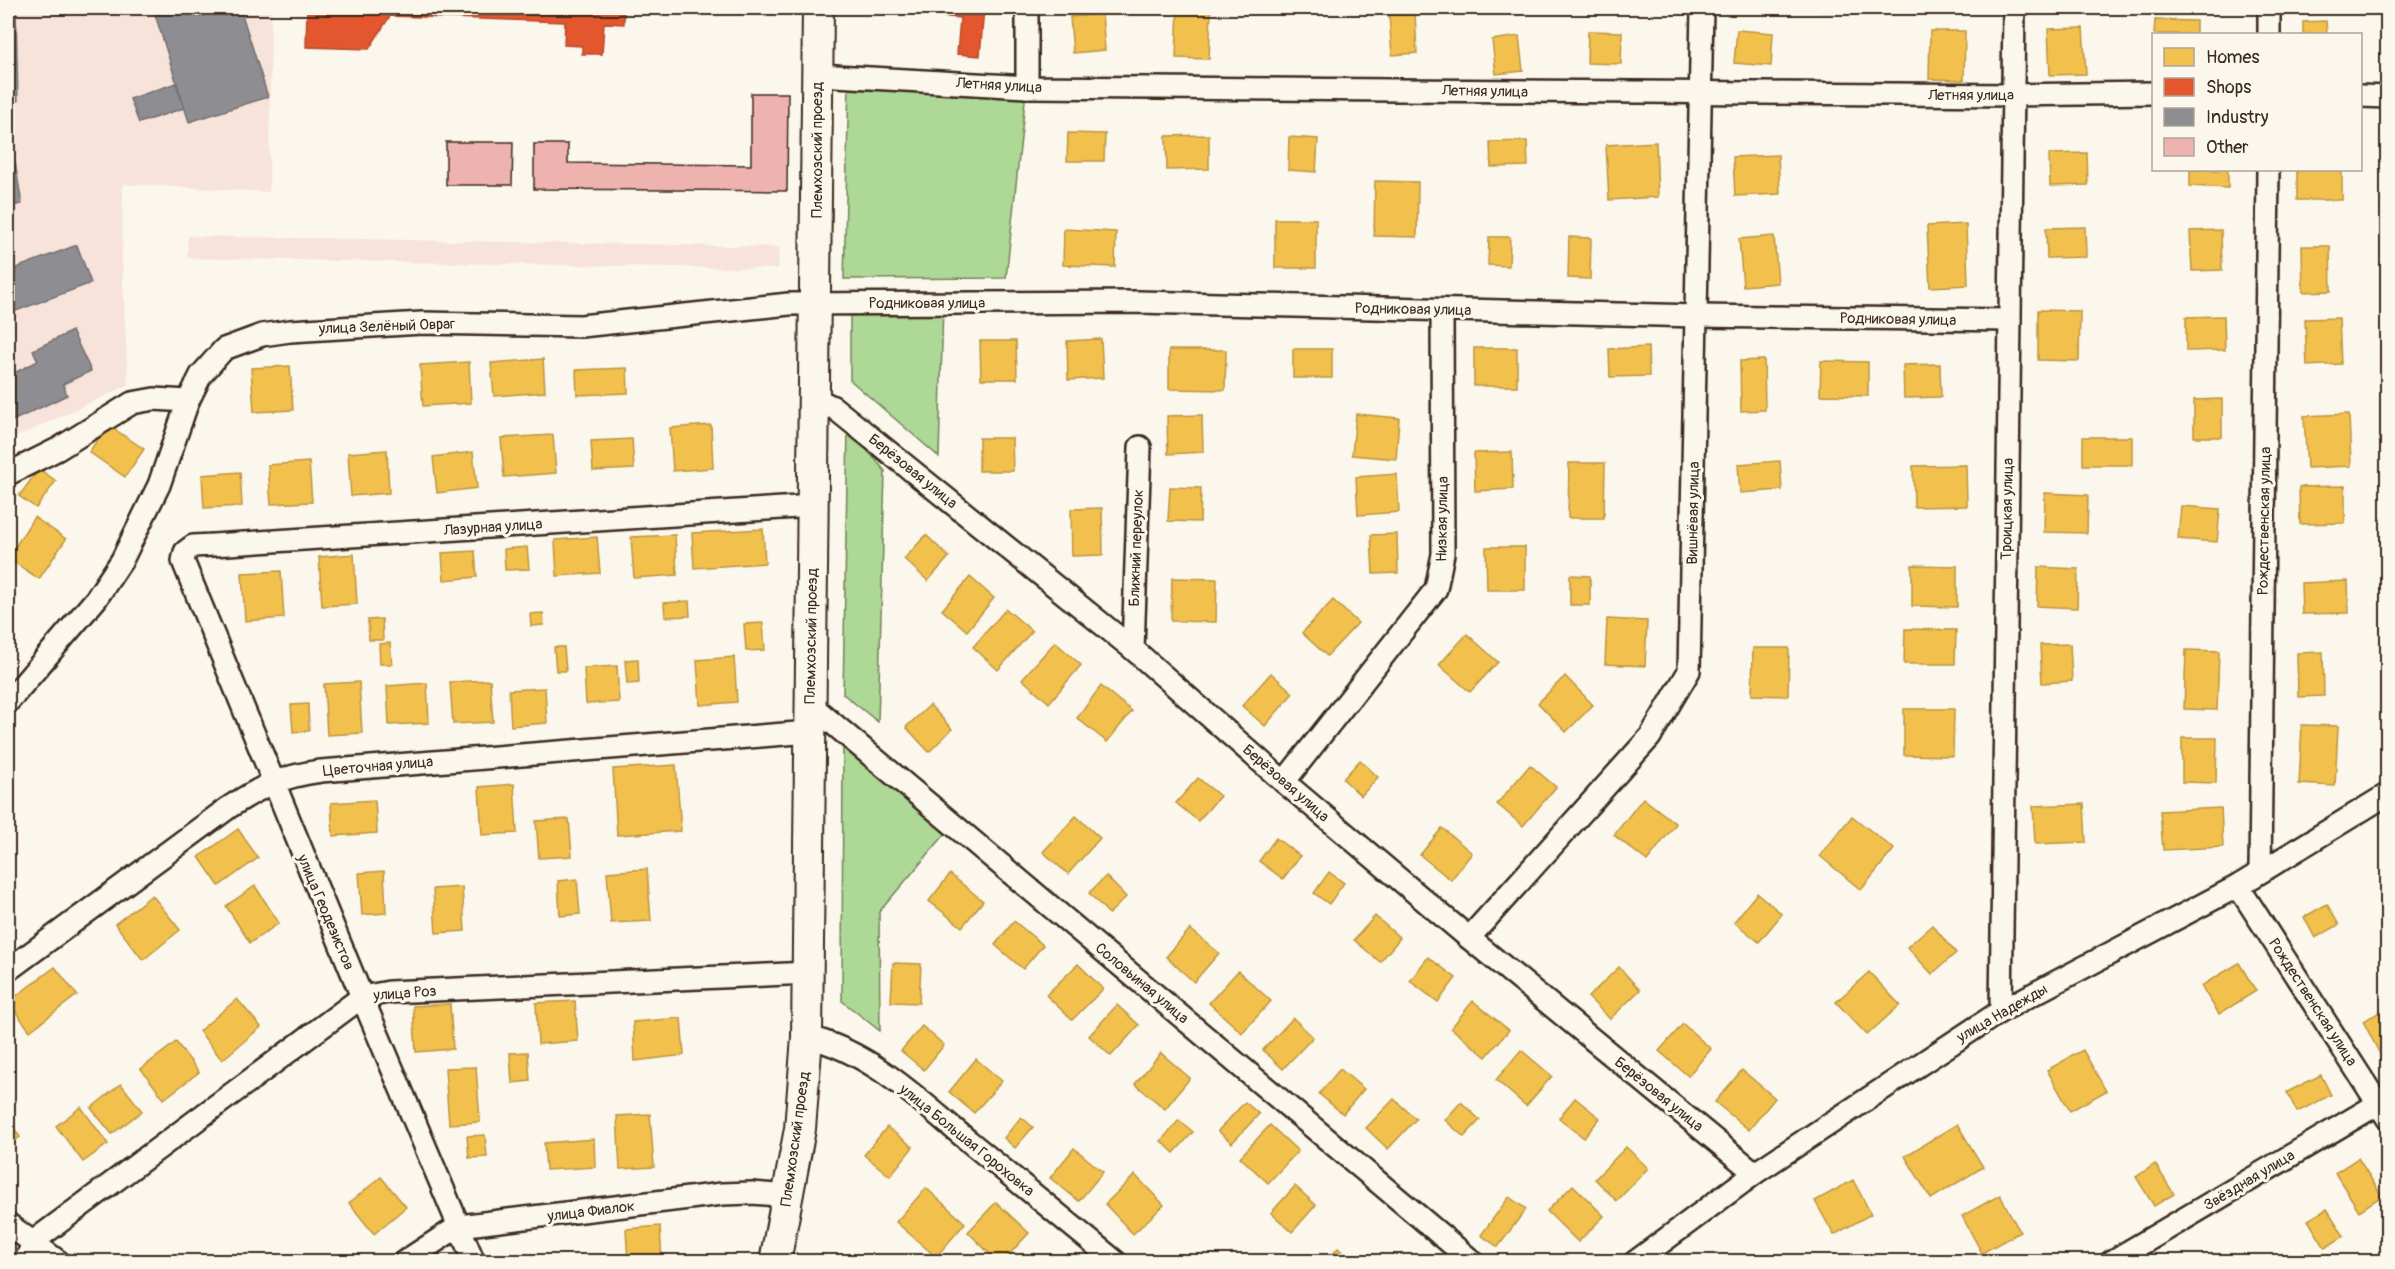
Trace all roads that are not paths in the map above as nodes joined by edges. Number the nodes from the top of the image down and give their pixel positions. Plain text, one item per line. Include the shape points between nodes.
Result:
1 (818, 8) edge
2 (1027, 8) edge
3 (1702, 8) edge
4 (2014, 8) edge
5 (2269, 8) edge
6 (2269, 33) edge
7 (818, 75) junction
8 (1027, 87) junction
9 (1702, 93) junction
10 (2152, 93) edge
11 (2013, 95) junction
12 (2362, 96) edge
13 (2388, 97) edge
14 (2268, 171) edge
15 (816, 304) junction
16 (1442, 310) junction
17 (1698, 316) junction
18 (2010, 320) junction
19 (814, 398) junction
20 (188, 401) junction
21 (1140, 447) dead end
22 (8, 474) edge
23 (813, 506) junction
24 (183, 561) joint
25 (1133, 649) junction
26 (8, 702) edge
27 (811, 719) junction
28 (272, 782) junction
29 (1284, 782) junction
30 (2388, 794) edge
31 (2260, 872) junction
32 (2238, 886) junction
33 (1469, 938) junction
34 (8, 970) edge
35 (808, 974) junction
36 (362, 997) junction
37 (2001, 1011) junction
38 (807, 1037) junction
39 (2384, 1107) edge
40 (1755, 1173) junction
41 (789, 1196) junction
42 (8, 1224) edge
43 (459, 1226) junction
44 (34, 1241) junction
45 (25, 1262) edge
46 (59, 1262) edge
47 (404, 1262) edge
48 (474, 1262) edge
49 (775, 1262) edge
50 (1116, 1262) edge
51 (1473, 1262) edge
52 (1635, 1262) edge
53 (2111, 1262) edge

1 - 7 main road, Племхозский проезд
2 - 8 street
3 - 9 street, Вишнёвая улица
4 - 11 street, Троицкая улица
5 - 6 street
7 - 8 street, Летняя улица
7 - 15 main road, Племхозский проезд
8 - 9 street, Летняя улица
9 - 11 street, Летняя улица
9 - 17 street, Вишнёвая улица
10 - 11 street, Летняя улица
11 - 18 street, Троицкая улица
12 - 13 street
14 - 31 street, Рождественская улица
15 - 16 street, Родниковая улица via 1138,302
15 - 19 main road, Племхозский проезд
15 - 20 street, улица Зелёный Овраг via 581,326 422,323 269,334 236,343 217,356 201,375
16 - 17 street, Родниковая улица
16 - 29 street, Низкая улица via 1443,554 1436,589
17 - 18 street, Родниковая улица
17 - 33 street, Вишнёвая улица via 1689,671 1650,737
18 - 37 street, Троицкая улица
19 - 23 main road, Племхозский проезд
19 - 25 street, Берёзовая улица via 833,406
20 - 22 street via 154,399 132,403 58,449
20 - 26 street via 159,485 122,560 96,599
21 - 25 street, Ближний переулок
23 - 24 street, Лазурная улица via 193,546 184,552
23 - 27 main road, Племхозский проезд
24 - 28 street, улица Геодезистов
25 - 29 street, Берёзовая улица
27 - 28 street, Цветочная улица via 321,771
27 - 35 main road, Племхозский проезд
27 - 51 street, Соловьиная улица
28 - 34 street, Цветочная улица via 228,808
28 - 36 street, улица Геодезистов
29 - 33 street, Берёзовая улица
30 - 31 street, улица Надежды
31 - 32 street, улица Надежды
32 - 37 street, улица Надежды
32 - 39 street, Рождественская улица
33 - 40 street, Берёзовая улица
35 - 36 street, улица Роз via 389,992
35 - 38 main road, Племхозский проезд
36 - 43 street, улица Геодезистов
36 - 44 street, улица Роз
37 - 40 street, улица Надежды
38 - 41 main road, Племхозский проезд via 803,1105
38 - 50 street, улица Большая Гороховка via 840,1048 892,1079
39 - 53 street, Звёздная улица
40 - 52 street, улица Надежды
41 - 43 street, улица Фиалок via 722,1194
41 - 49 main road, Племхозский проезд
42 - 44 street
43 - 47 street, улица Фиалок
43 - 48 street, улица Геодезистов
44 - 45 street
44 - 46 street

